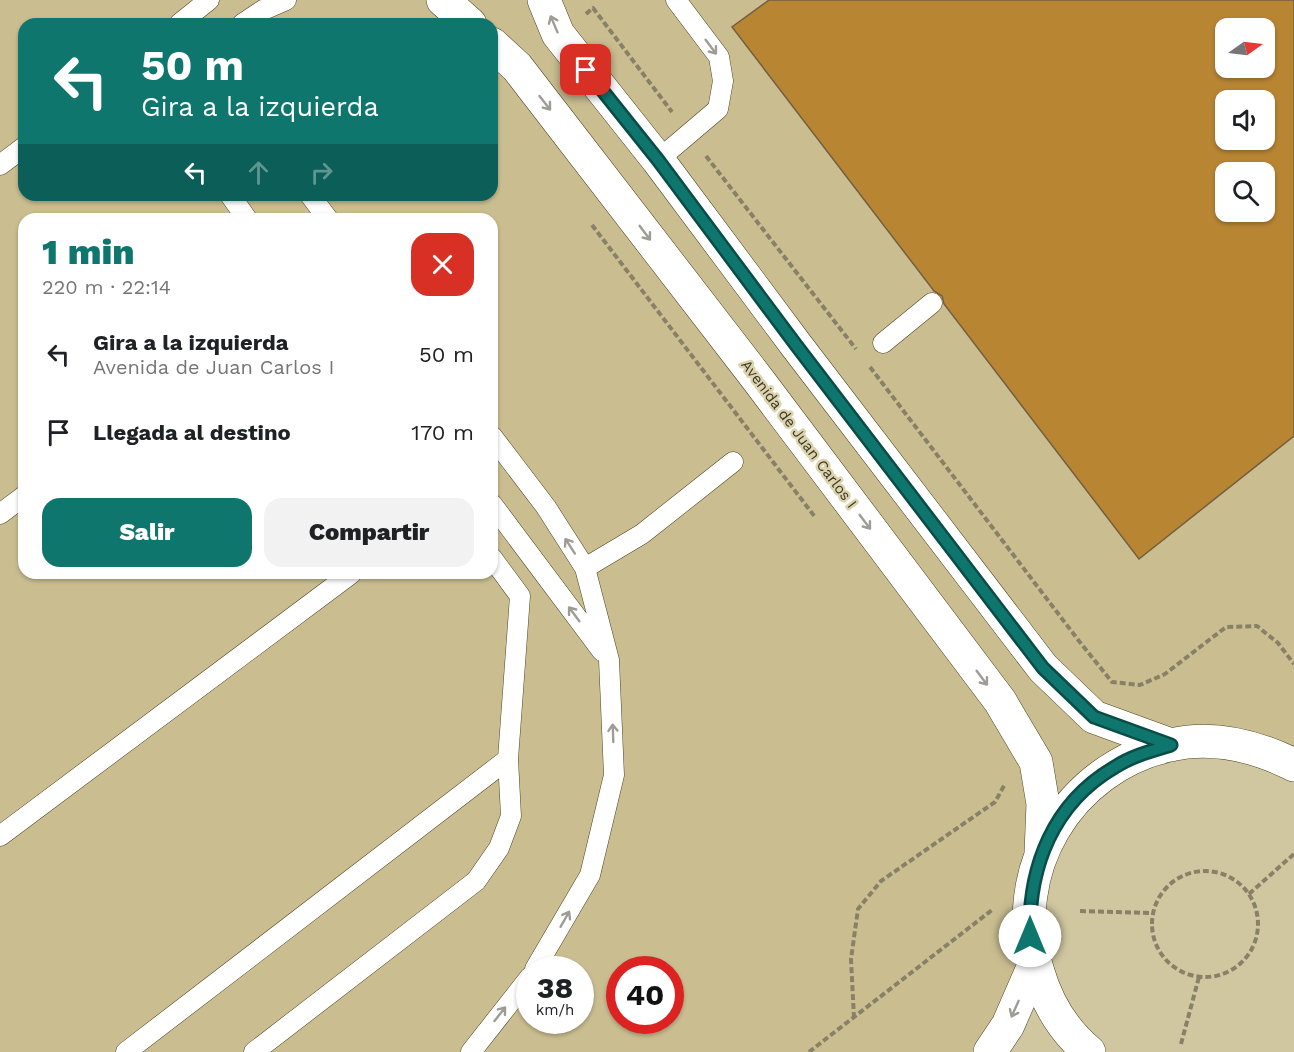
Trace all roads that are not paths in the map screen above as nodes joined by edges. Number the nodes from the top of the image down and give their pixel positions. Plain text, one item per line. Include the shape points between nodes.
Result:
1 (210, 0) edge
2 (286, 0) edge
3 (443, 0) edge
4 (544, 0) edge
5 (683, 2) edge
6 (187, 18) edge
7 (251, 18) edge
8 (463, 18) edge
9 (498, 49) edge
10 (18, 152) edge
11 (658, 160) junction
12 (0, 165) edge
13 (932, 303) dead end
14 (883, 343) dead end
15 (498, 444) edge
16 (733, 462) dead end
17 (18, 500) edge
18 (498, 512) edge
19 (0, 514) edge
20 (498, 566) edge
21 (585, 568) junction
22 (344, 579) edge
23 (609, 660) junction
24 (1171, 745) junction
25 (1287, 757) edge
26 (508, 759) junction
27 (0, 836) edge
28 (1041, 853) junction
29 (543, 956) edge
30 (1035, 963) junction
31 (516, 994) edge
32 (126, 1052) edge
33 (254, 1052) edge
34 (472, 1052) edge
35 (990, 1052) edge
36 (1089, 1052) edge

1 - 6 lane
2 - 7 lane
3 - 8 street
11 -> 4 street via 558,34
5 -> 11 lane via 719,57 723,81 718,109
9 -> 28 street, Avenida de Juan Carlos I via 518,67 1000,701 1036,762 1042,804
10 - 12 lane
11 - 24 street via 1043,668 1094,717
13 - 14 lane
21 -> 15 lane via 546,507
16 - 21 lane via 642,534
17 - 19 lane
23 -> 18 lane
20 - 26 lane via 520,596
21 - 23 lane
22 - 27 lane
29 -> 23 lane via 590,875 612,786
24 - 25 street via 1226,742
24 - 28 street via 1138,755 1091,784 1055,825
26 - 32 lane
26 - 33 lane via 511,816 499,848 476,881
28 - 30 street via 1029,908
30 -> 35 street via 1008,1025
30 - 36 street via 1053,1008 1066,1029
34 -> 31 lane

